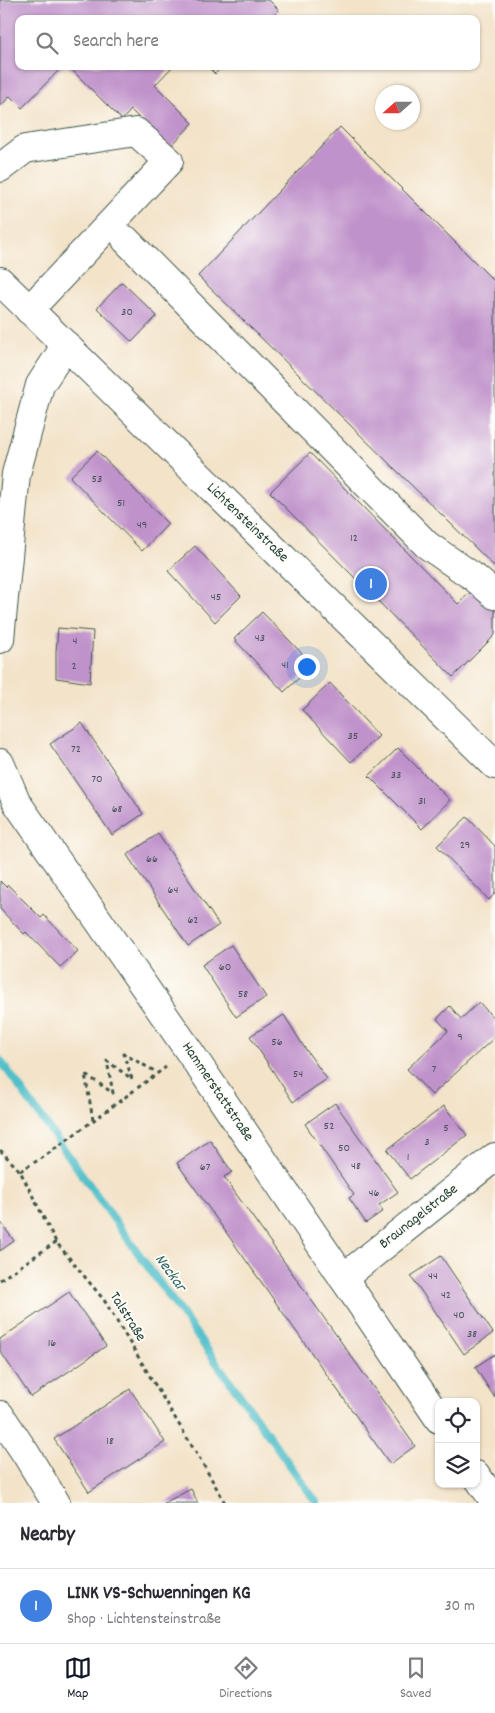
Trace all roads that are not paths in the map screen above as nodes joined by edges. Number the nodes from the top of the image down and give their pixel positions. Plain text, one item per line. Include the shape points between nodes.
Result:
1 (0, 168) edge
2 (126, 240) dead end
3 (0, 281) edge
4 (29, 310) junction
5 (66, 346) junction
6 (495, 595) edge
7 (0, 639) edge
8 (0, 763) edge
9 (495, 765) edge
10 (495, 1158) edge
11 (343, 1278) junction
12 (435, 1413) edge
13 (0, 1415) edge
14 (480, 1480) edge
15 (495, 1502) edge
16 (56, 1503) edge

1 - 4 street via 25,149 136,132 169,161
2 - 6 street via 427,545
3 - 4 street, Lichtensteinstraße
4 - 5 street, Lichtensteinstraße
5 - 7 street via 40,385 16,474
5 - 9 street, Lichtensteinstraße
8 - 11 street, Hammerstattstraße via 17,803
10 - 11 street, Braunagelstraße
11 - 12 street, Hammerstattstraße
13 - 16 street
14 - 15 street

